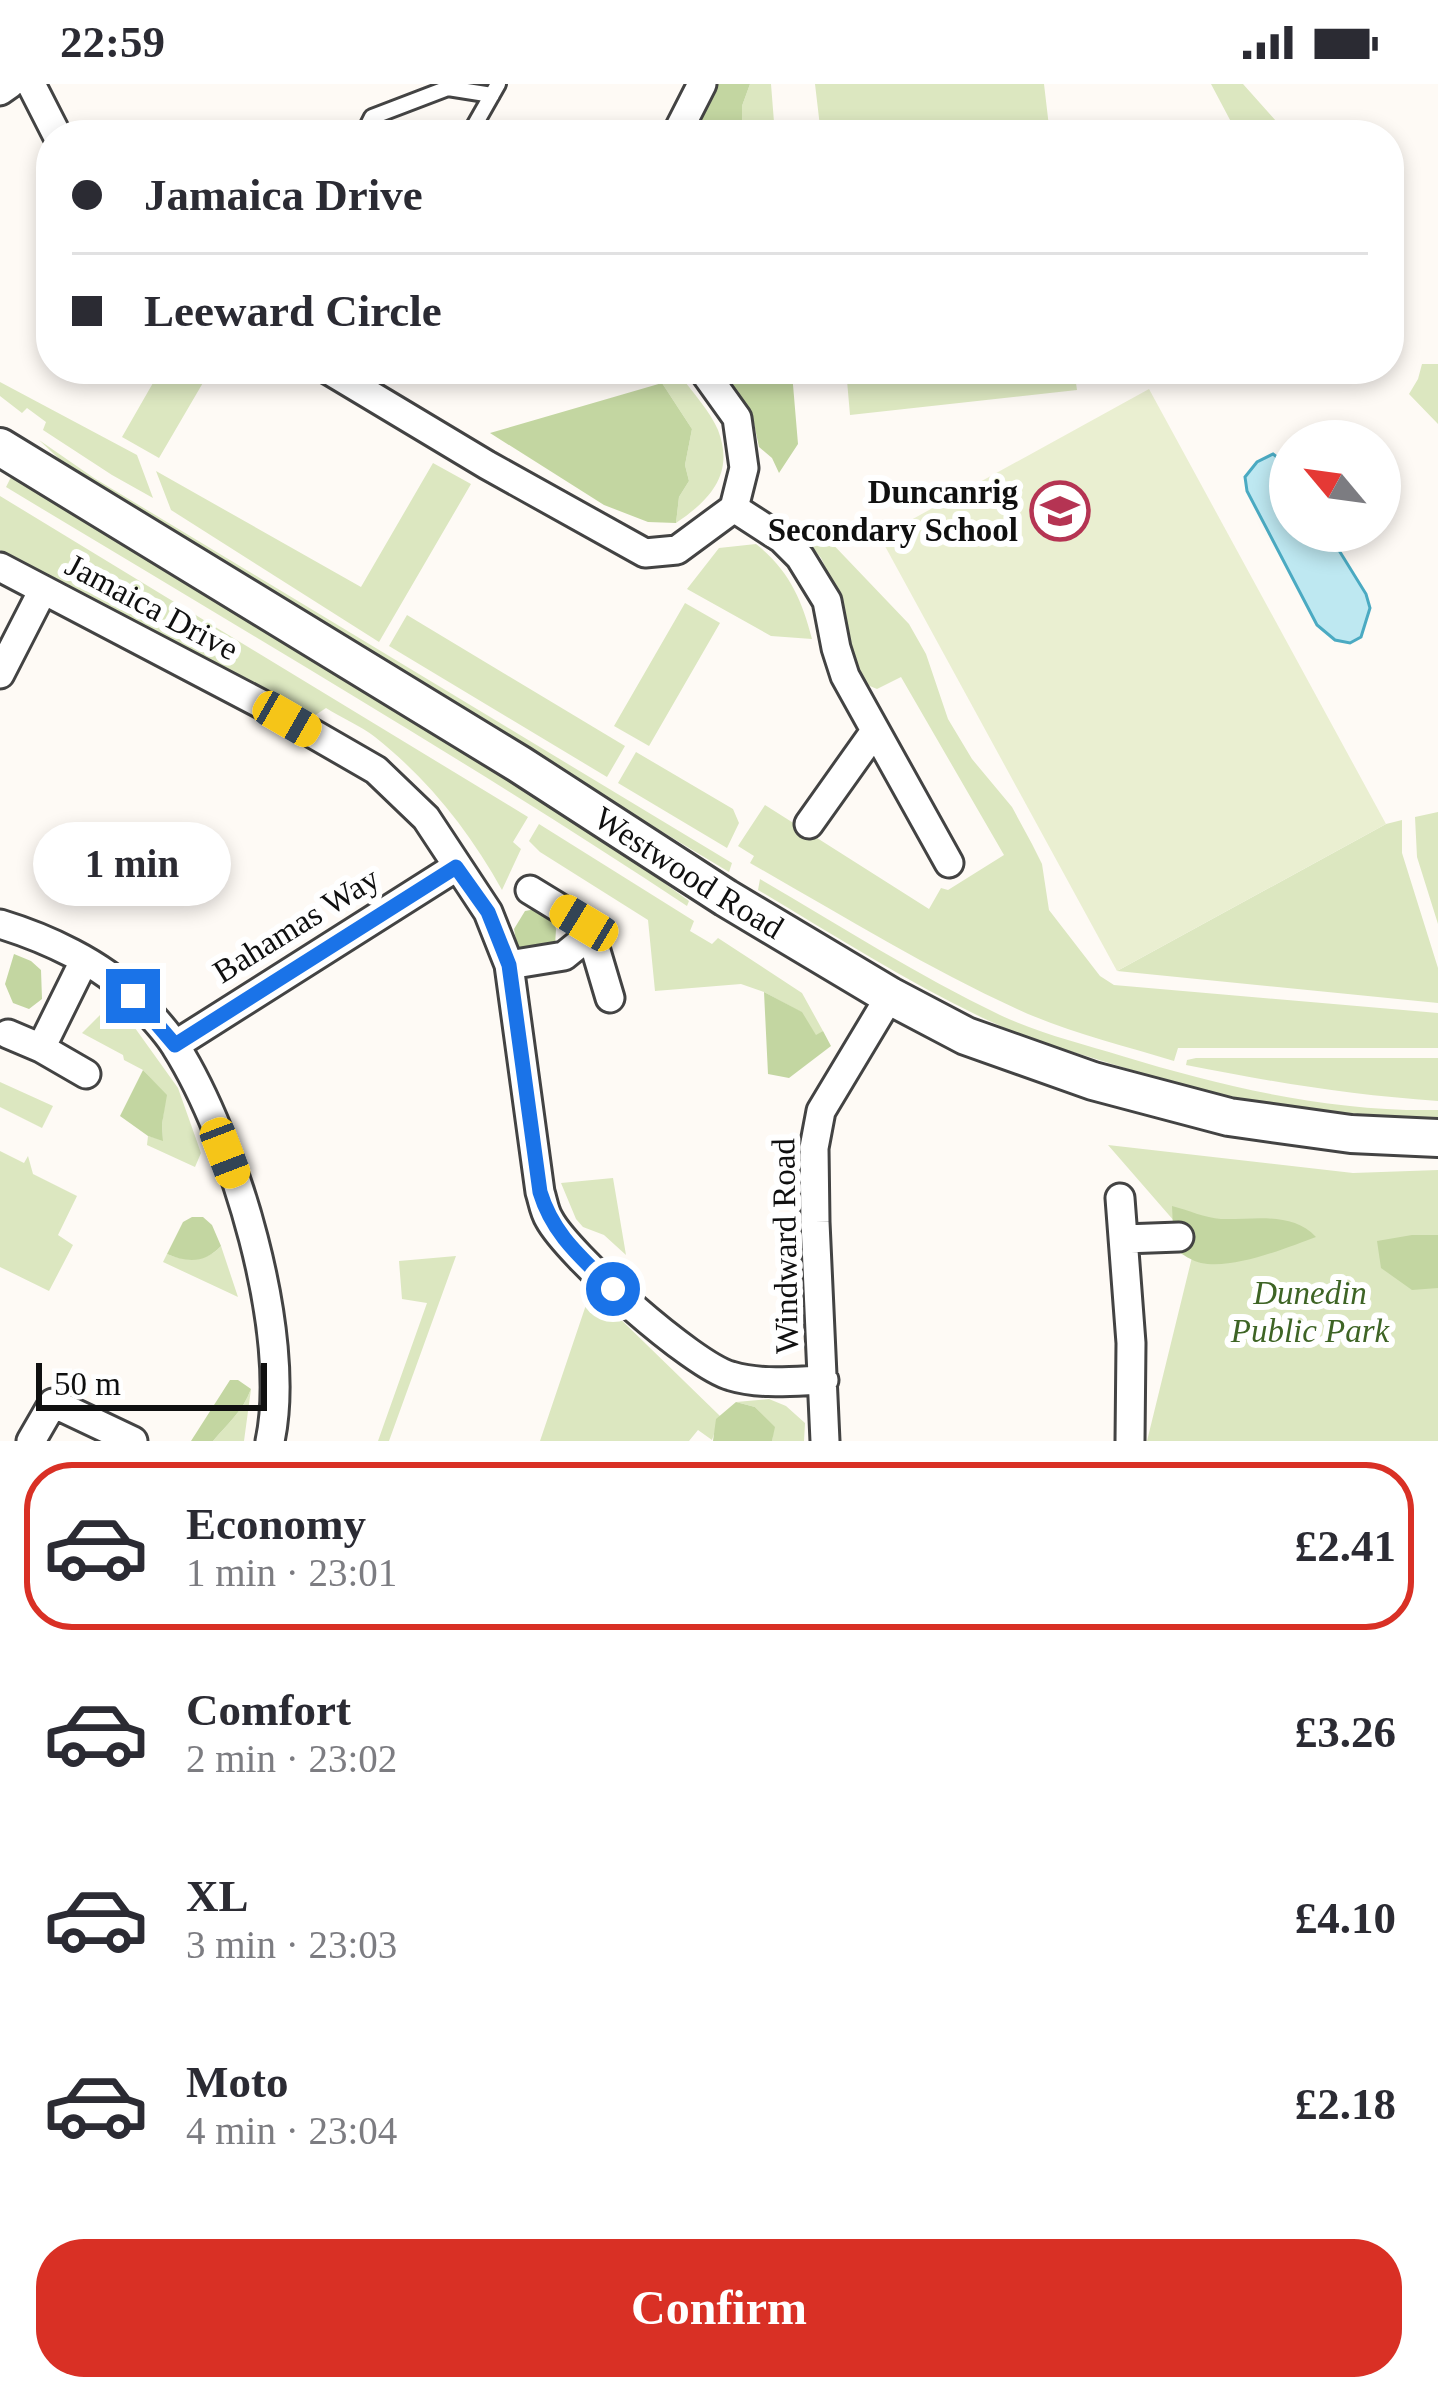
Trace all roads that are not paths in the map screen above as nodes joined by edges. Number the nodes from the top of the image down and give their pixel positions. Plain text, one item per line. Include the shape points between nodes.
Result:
1 (10, 84) edge
2 (31, 84) edge
3 (702, 84) edge
4 (495, 90) edge
5 (0, 91) edge
6 (49, 120) edge
7 (370, 120) edge
8 (478, 120) edge
9 (684, 120) edge
10 (352, 384) edge
11 (713, 384) edge
12 (0, 447) edge
13 (734, 508) junction
14 (0, 567) edge
15 (43, 590) junction
16 (0, 674) edge
17 (875, 731) junction
18 (809, 824) dead end
19 (949, 863) dead end
20 (456, 867) junction
21 (530, 890) dead end
22 (0, 924) edge
23 (591, 934) junction
24 (84, 961) junction
25 (509, 965) junction
26 (890, 996) junction
27 (610, 998) dead end
28 (8, 1034) dead end
29 (175, 1045) junction
30 (41, 1048) junction
31 (86, 1074) dead end
32 (1438, 1138) edge
33 (1120, 1198) dead end
34 (1179, 1237) dead end
35 (1124, 1239) junction
36 (824, 1380) junction
37 (278, 1439) edge
38 (31, 1441) edge
39 (133, 1441) edge
40 (825, 1441) edge
41 (1130, 1441) edge

1 - 5 street
2 - 6 street
3 - 9 street
4 - 7 lane via 448,88
4 - 8 lane
10 - 13 street via 645,553 677,550
11 - 13 street via 737,418 744,468
12 - 26 street, Westwood Road
13 - 17 street via 800,556 827,601 840,662
14 - 15 street, Jamaica Drive
15 - 16 street
15 - 20 street, Jamaica Drive via 376,770 426,818
17 - 18 street
17 - 19 street
20 - 25 street, Jamaica Drive via 488,912
20 - 29 street, Bahamas Way
21 - 23 street
22 - 24 street
23 - 25 street via 564,956
23 - 27 street
24 - 29 street via 133,996
24 - 30 street
25 - 36 street, Jamaica Drive via 548,1218 613,1289 700,1361 730,1376
26 - 32 street, Westwood Road via 966,1036 1229,1117
26 - 36 street, Windward Road via 821,1111 814,1148
28 - 30 street
29 - 37 street via 239,1190 266,1291
30 - 31 street
33 - 35 street
34 - 35 street
35 - 41 street
36 - 40 street, Windward Road
38 - 39 street via 53,1403

